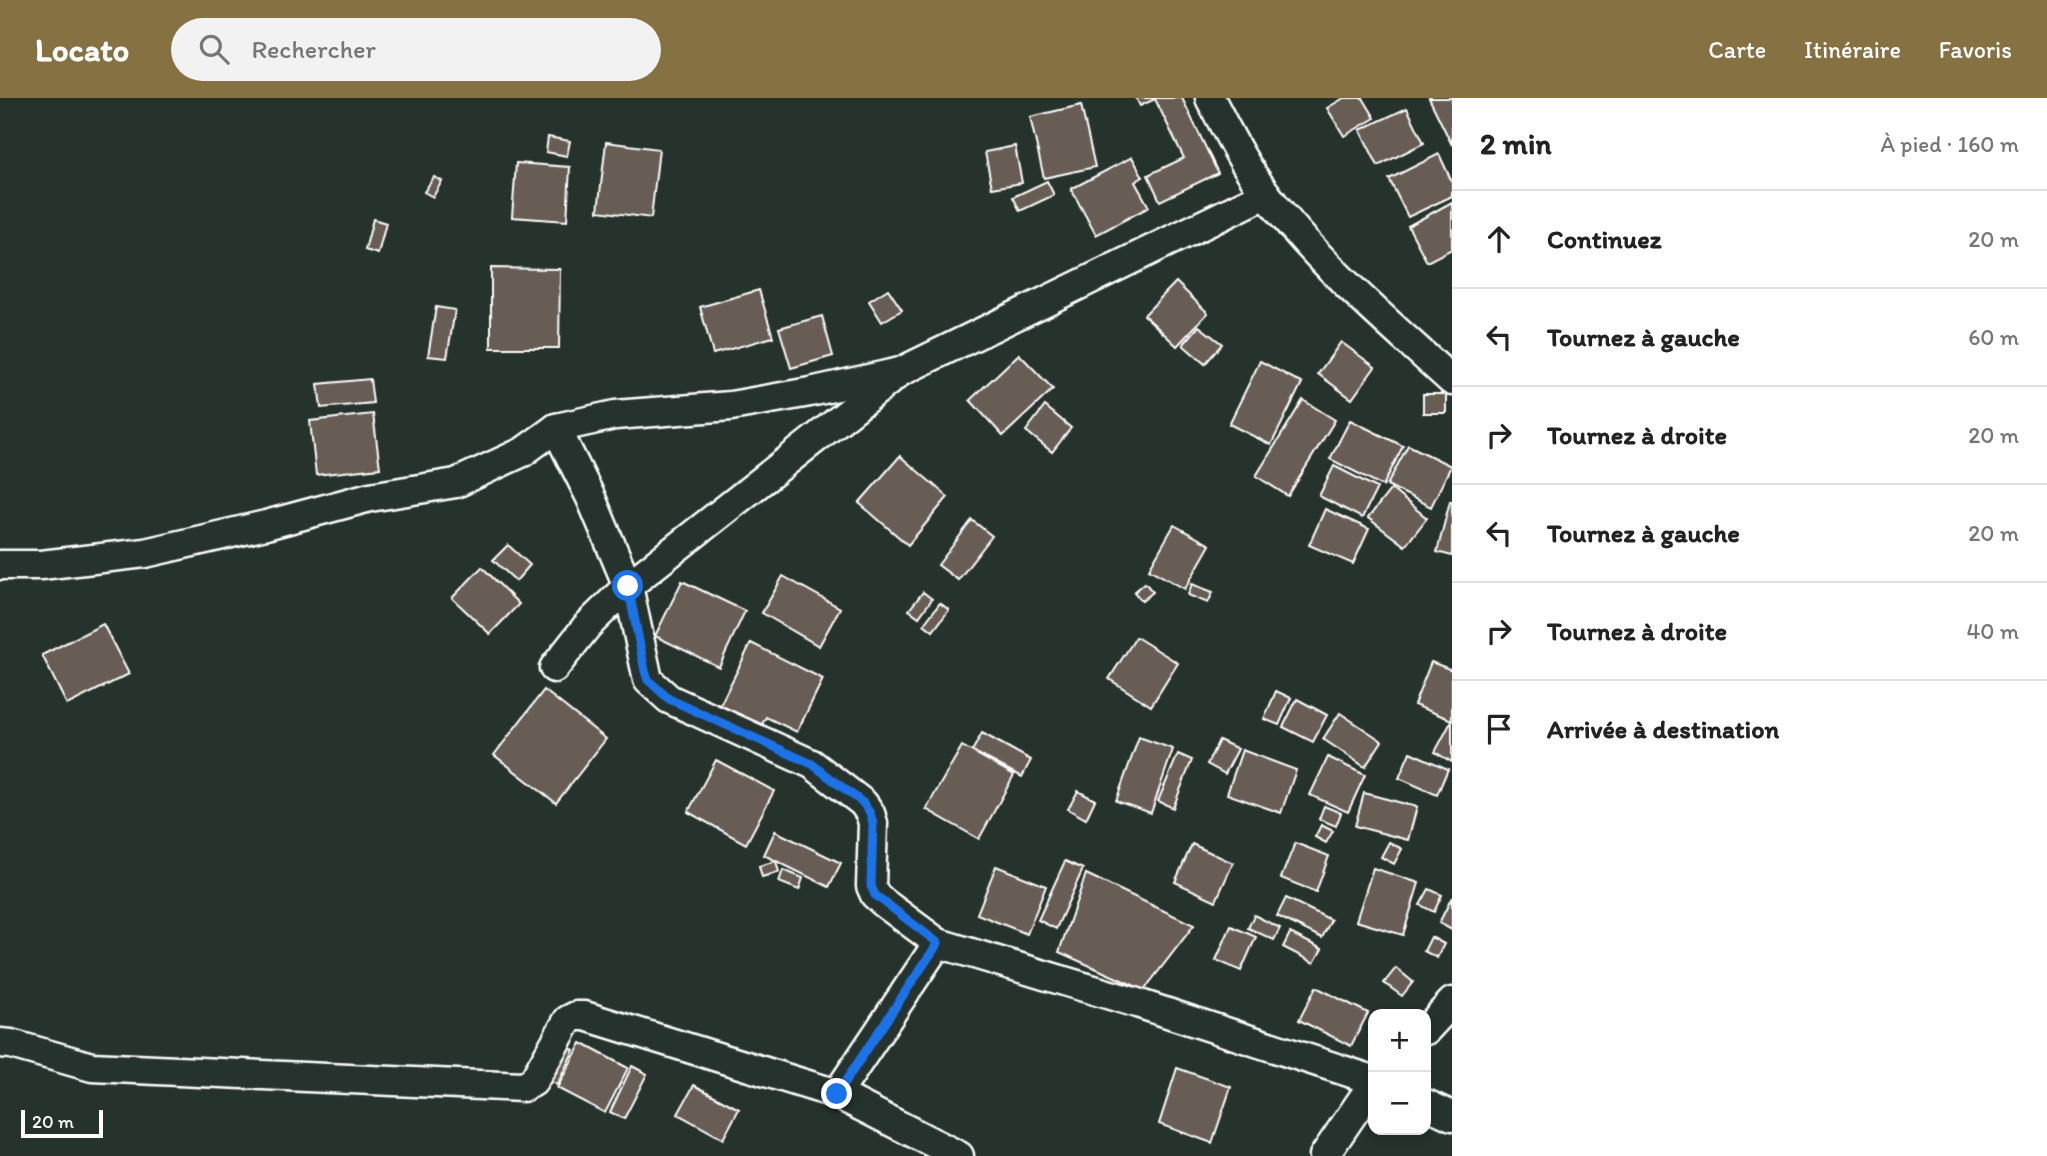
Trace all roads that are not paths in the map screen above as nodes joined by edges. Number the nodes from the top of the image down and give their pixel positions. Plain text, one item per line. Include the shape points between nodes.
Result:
1 (1210, 98) edge
2 (1266, 194) junction
3 (900, 372) junction
4 (1452, 381) edge
5 (556, 428) junction
6 (0, 565) edge
7 (628, 586) junction
8 (554, 668) dead end
9 (938, 943) junction
10 (1452, 1002) edge
11 (1431, 1025) edge
12 (0, 1043) edge
13 (1368, 1080) edge
14 (1368, 1090) edge
15 (837, 1094) junction
16 (1431, 1106) edge
17 (1452, 1116) edge
18 (959, 1156) edge
19 (1324, 1156) edge

1 - 2 street
2 - 3 street
2 - 4 street via 1317,254
3 - 5 street via 744,403 615,415
3 - 7 street
5 - 6 street via 523,452 456,483 370,497 145,553
5 - 7 street
7 - 8 street via 587,626
7 - 9 street via 648,680 669,699 812,764 863,803 873,823 871,886 875,895
9 - 13 street
9 - 15 street
10 - 11 street
12 - 15 street via 92,1067 523,1087 533,1082 568,1020 585,1016
14 - 19 street
15 - 18 street
16 - 17 street

